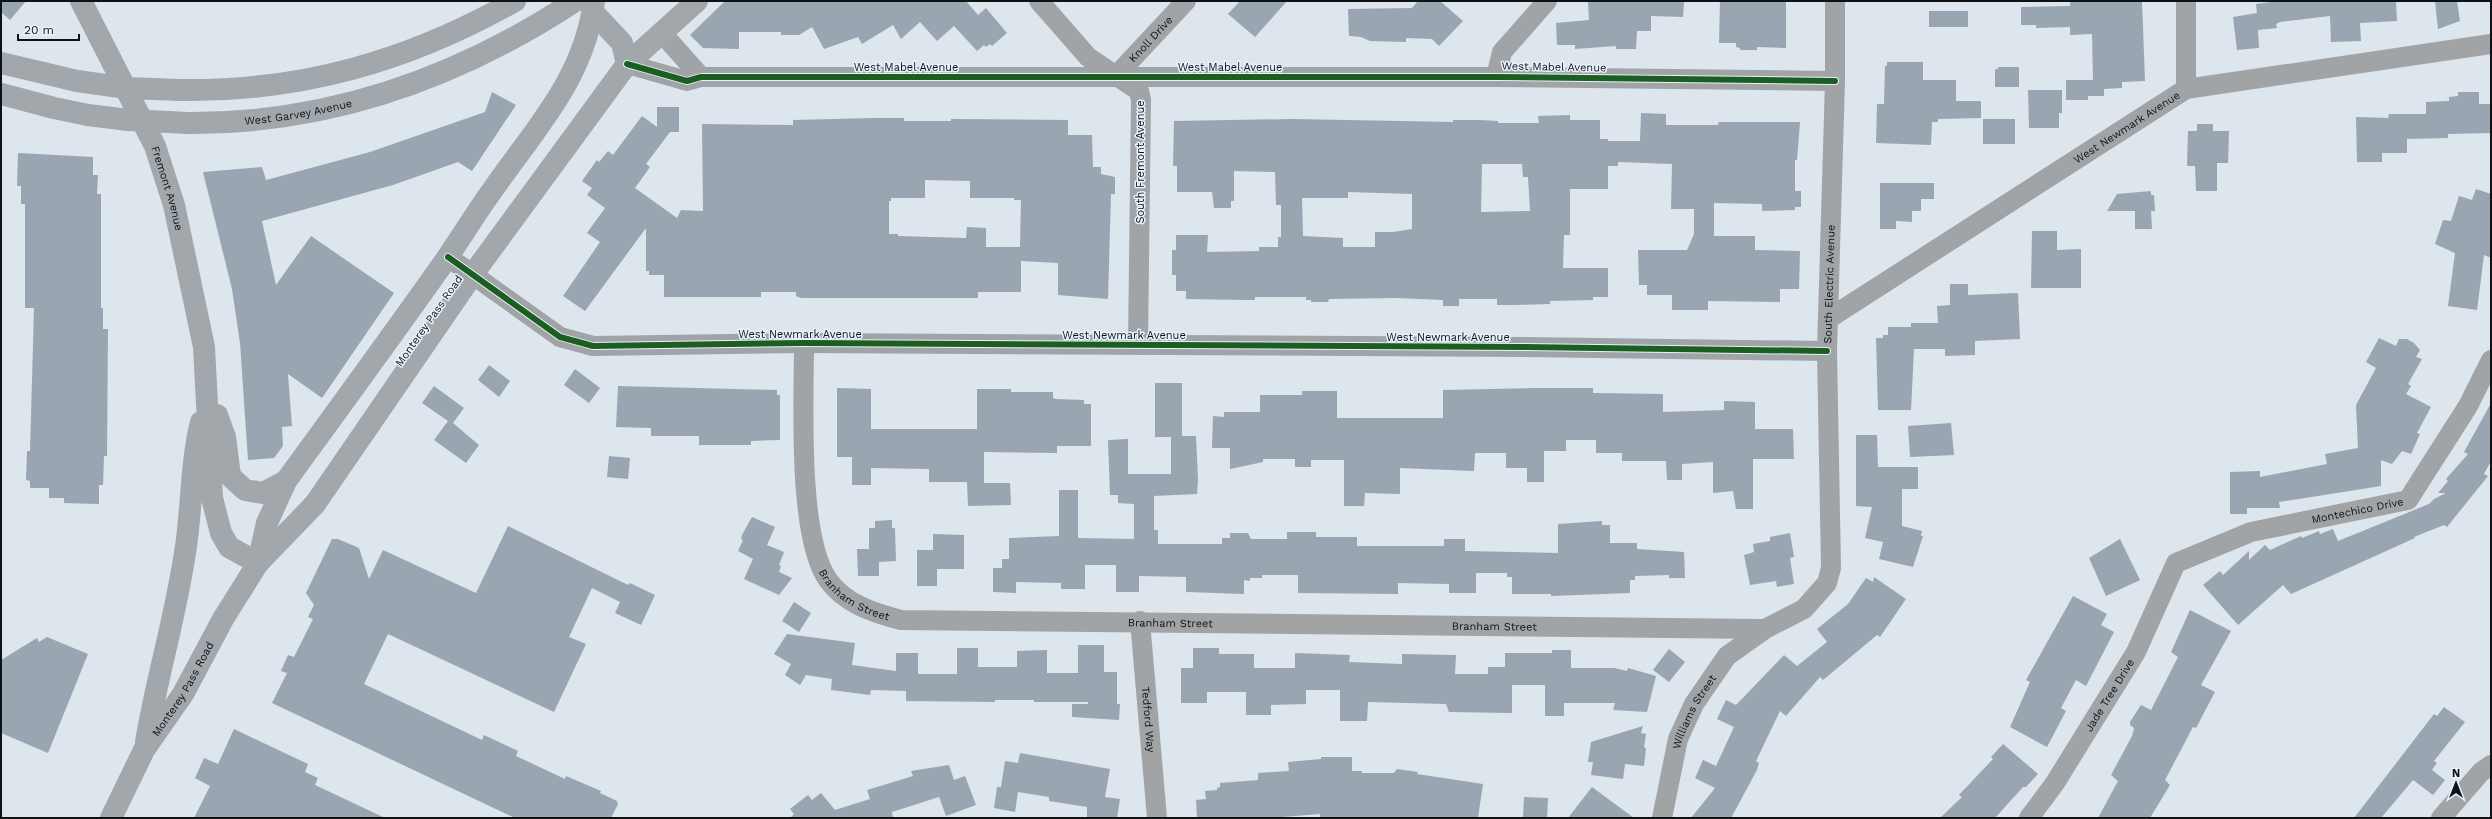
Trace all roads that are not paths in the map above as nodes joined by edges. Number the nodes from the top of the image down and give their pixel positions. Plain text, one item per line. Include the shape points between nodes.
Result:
1 (81, 1) edge
2 (515, 1) edge
3 (696, 1) edge
4 (1039, 1) edge
5 (1186, 1) edge
6 (1546, 1) edge
7 (1835, 1) edge
8 (2186, 1) edge
9 (587, 4) edge
10 (661, 32) junction
11 (2491, 44) edge
12 (1, 63) edge
13 (627, 64) junction
14 (701, 77) junction
15 (1115, 77) junction
16 (1496, 77) junction
17 (1835, 81) junction
18 (2186, 89) junction
19 (3, 96) edge
20 (448, 257) junction
21 (474, 274) junction
22 (1828, 319) junction
23 (804, 343) junction
24 (1138, 345) junction
25 (1827, 351) junction
26 (2491, 360) edge
27 (208, 392) junction
28 (286, 481) junction
29 (258, 563) junction
30 (2176, 563) joint
31 (1140, 621) junction
32 (1765, 629) junction
33 (144, 750) junction
34 (2491, 765) edge
35 (111, 818) edge
36 (1156, 818) edge
37 (1662, 818) edge
38 (2029, 818) edge
39 (2441, 818) edge

1 - 27 main road, Fremont Avenue via 155,146 181,233 204,347
2 - 12 main road, bridge via 453,34 410,52 356,69 240,90 127,88 77,81
3 - 10 main road, Monterey Pass Road
4 - 15 street, South Fremont Avenue via 1088,57
5 - 15 street, Knoll Drive
6 - 16 street via 1502,52
7 - 17 street, South Electric Avenue
8 - 18 street
9 - 13 main road via 622,43
9 - 19 main road, West Garvey Avenue, bridge via 532,27 472,60 428,79 380,96 299,115 244,121 188,123 128,120 88,115
9 - 20 main road, Monterey Pass Road via 581,50 565,87 545,120 494,188
10 - 13 main road, Monterey Pass Road
10 - 14 street
11 - 18 street, West Newmark Avenue
13 - 14 street, West Mabel Avenue via 687,81
13 - 21 main road, Monterey Pass Road
14 - 15 street, West Mabel Avenue
15 - 16 street, West Mabel Avenue
15 - 24 street, South Fremont Avenue via 1139,91 1142,100
16 - 17 street, West Mabel Avenue
17 - 22 street, South Electric Avenue
18 - 22 street, West Newmark Avenue
20 - 21 street, West Newmark Avenue
20 - 28 main road, Monterey Pass Road
21 - 23 street, West Newmark Avenue via 516,308 560,337 593,346
21 - 29 main road, Monterey Pass Road via 314,504
22 - 25 street, South Electric Avenue
23 - 24 street, West Newmark Avenue
23 - 31 street, Branham Street via 807,503 816,552 828,579 842,594 880,615 901,620
24 - 25 street, West Newmark Avenue
25 - 32 street, South Electric Avenue via 1831,568 1827,583 1804,610
26 - 30 street, Montechico Drive via 2468,406 2408,500 2251,532
27 - 28 main road via 225,438 230,476 245,490 263,494
27 - 29 main road via 212,498 220,533 229,547
27 - 33 main road via 196,443 186,546 178,596 152,702
28 - 29 main road, Monterey Pass Road via 267,523
29 - 33 main road, Monterey Pass Road via 222,619 183,694
30 - 38 street, Jade Tree Drive via 2136,652 2055,783
31 - 32 street, Branham Street
31 - 36 street, Tedford Way
32 - 37 street, Williams Street via 1727,656 1694,704 1678,739
33 - 35 main road, Monterey Pass Road
34 - 39 street via 2480,772

